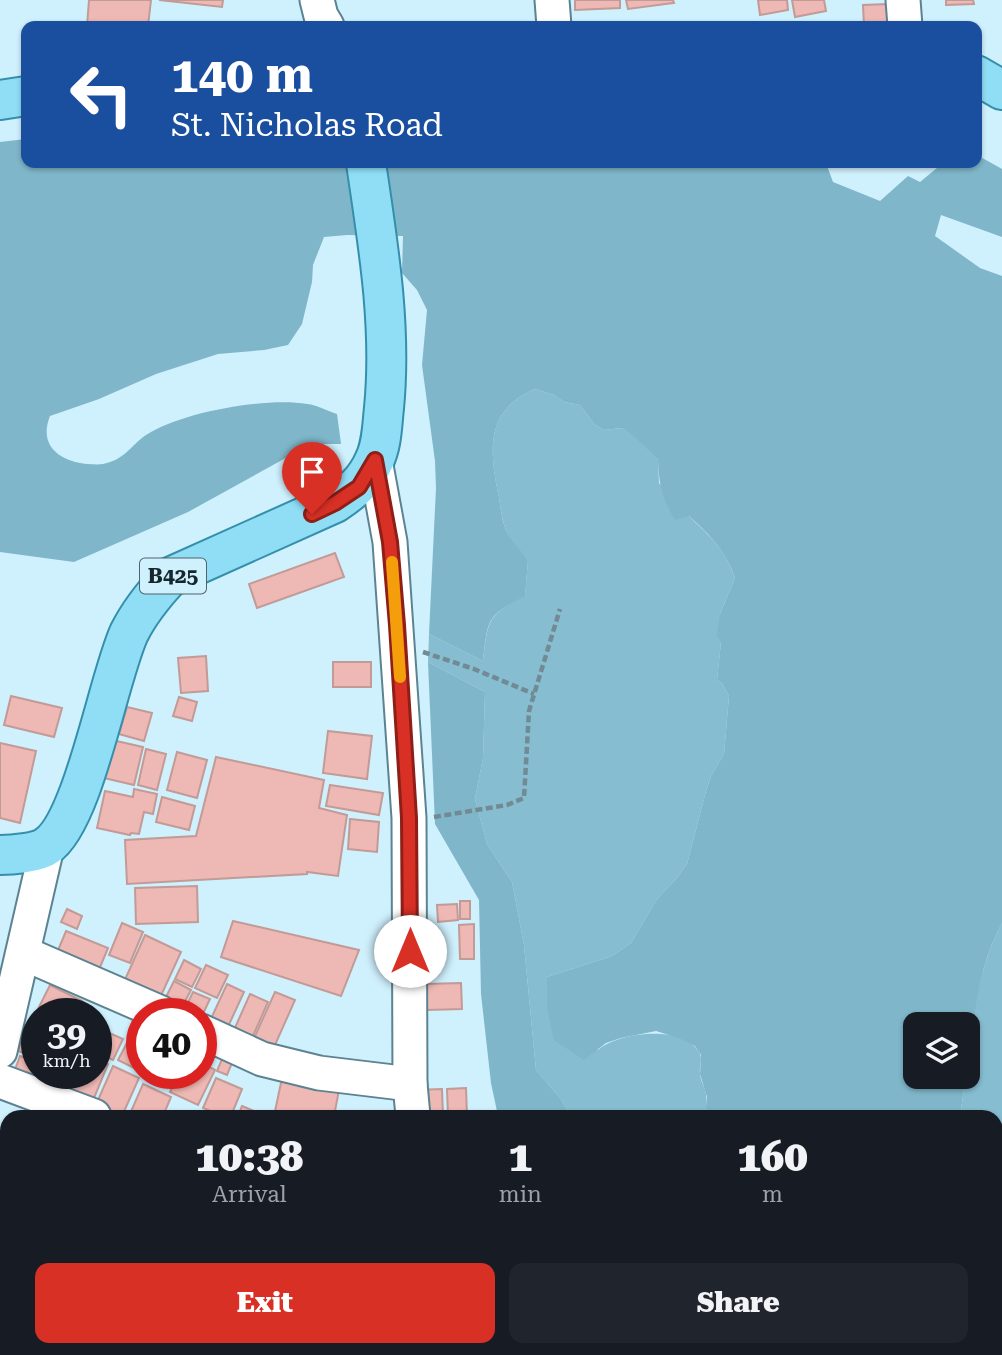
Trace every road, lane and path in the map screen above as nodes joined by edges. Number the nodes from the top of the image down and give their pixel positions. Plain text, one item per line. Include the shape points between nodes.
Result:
1 (317, 0) edge
2 (552, 0) edge
3 (903, 0) edge
4 (324, 21) edge
5 (554, 21) edge
6 (905, 21) edge
7 (982, 78) edge
8 (1002, 90) edge
9 (21, 97) edge
10 (0, 100) edge
11 (367, 168) edge
12 (375, 460) junction
13 (560, 609) dead end
14 (398, 647) junction
15 (534, 694) junction
16 (445, 816) dead end
17 (47, 847) junction
18 (0, 855) edge
19 (23, 953) junction
20 (126, 998) edge
21 (217, 1038) edge
22 (0, 1051) edge
23 (0, 1081) edge
24 (412, 1100) edge
25 (78, 1110) edge

1 - 4 street
2 - 5 street
3 - 6 street
7 - 8 main road
9 - 10 main road
11 - 12 main road, B425 via 387,343
12 - 14 street via 390,542
12 - 17 main road, B425 via 359,487 335,503 170,577 155,593 130,633 70,818
13 - 15 path
14 - 15 path via 428,653
14 - 24 street via 409,818
15 - 16 path via 524,798
17 - 18 main road
17 - 19 street
19 - 20 street
19 - 22 street
21 - 24 street via 262,1059 368,1081
23 - 25 street

